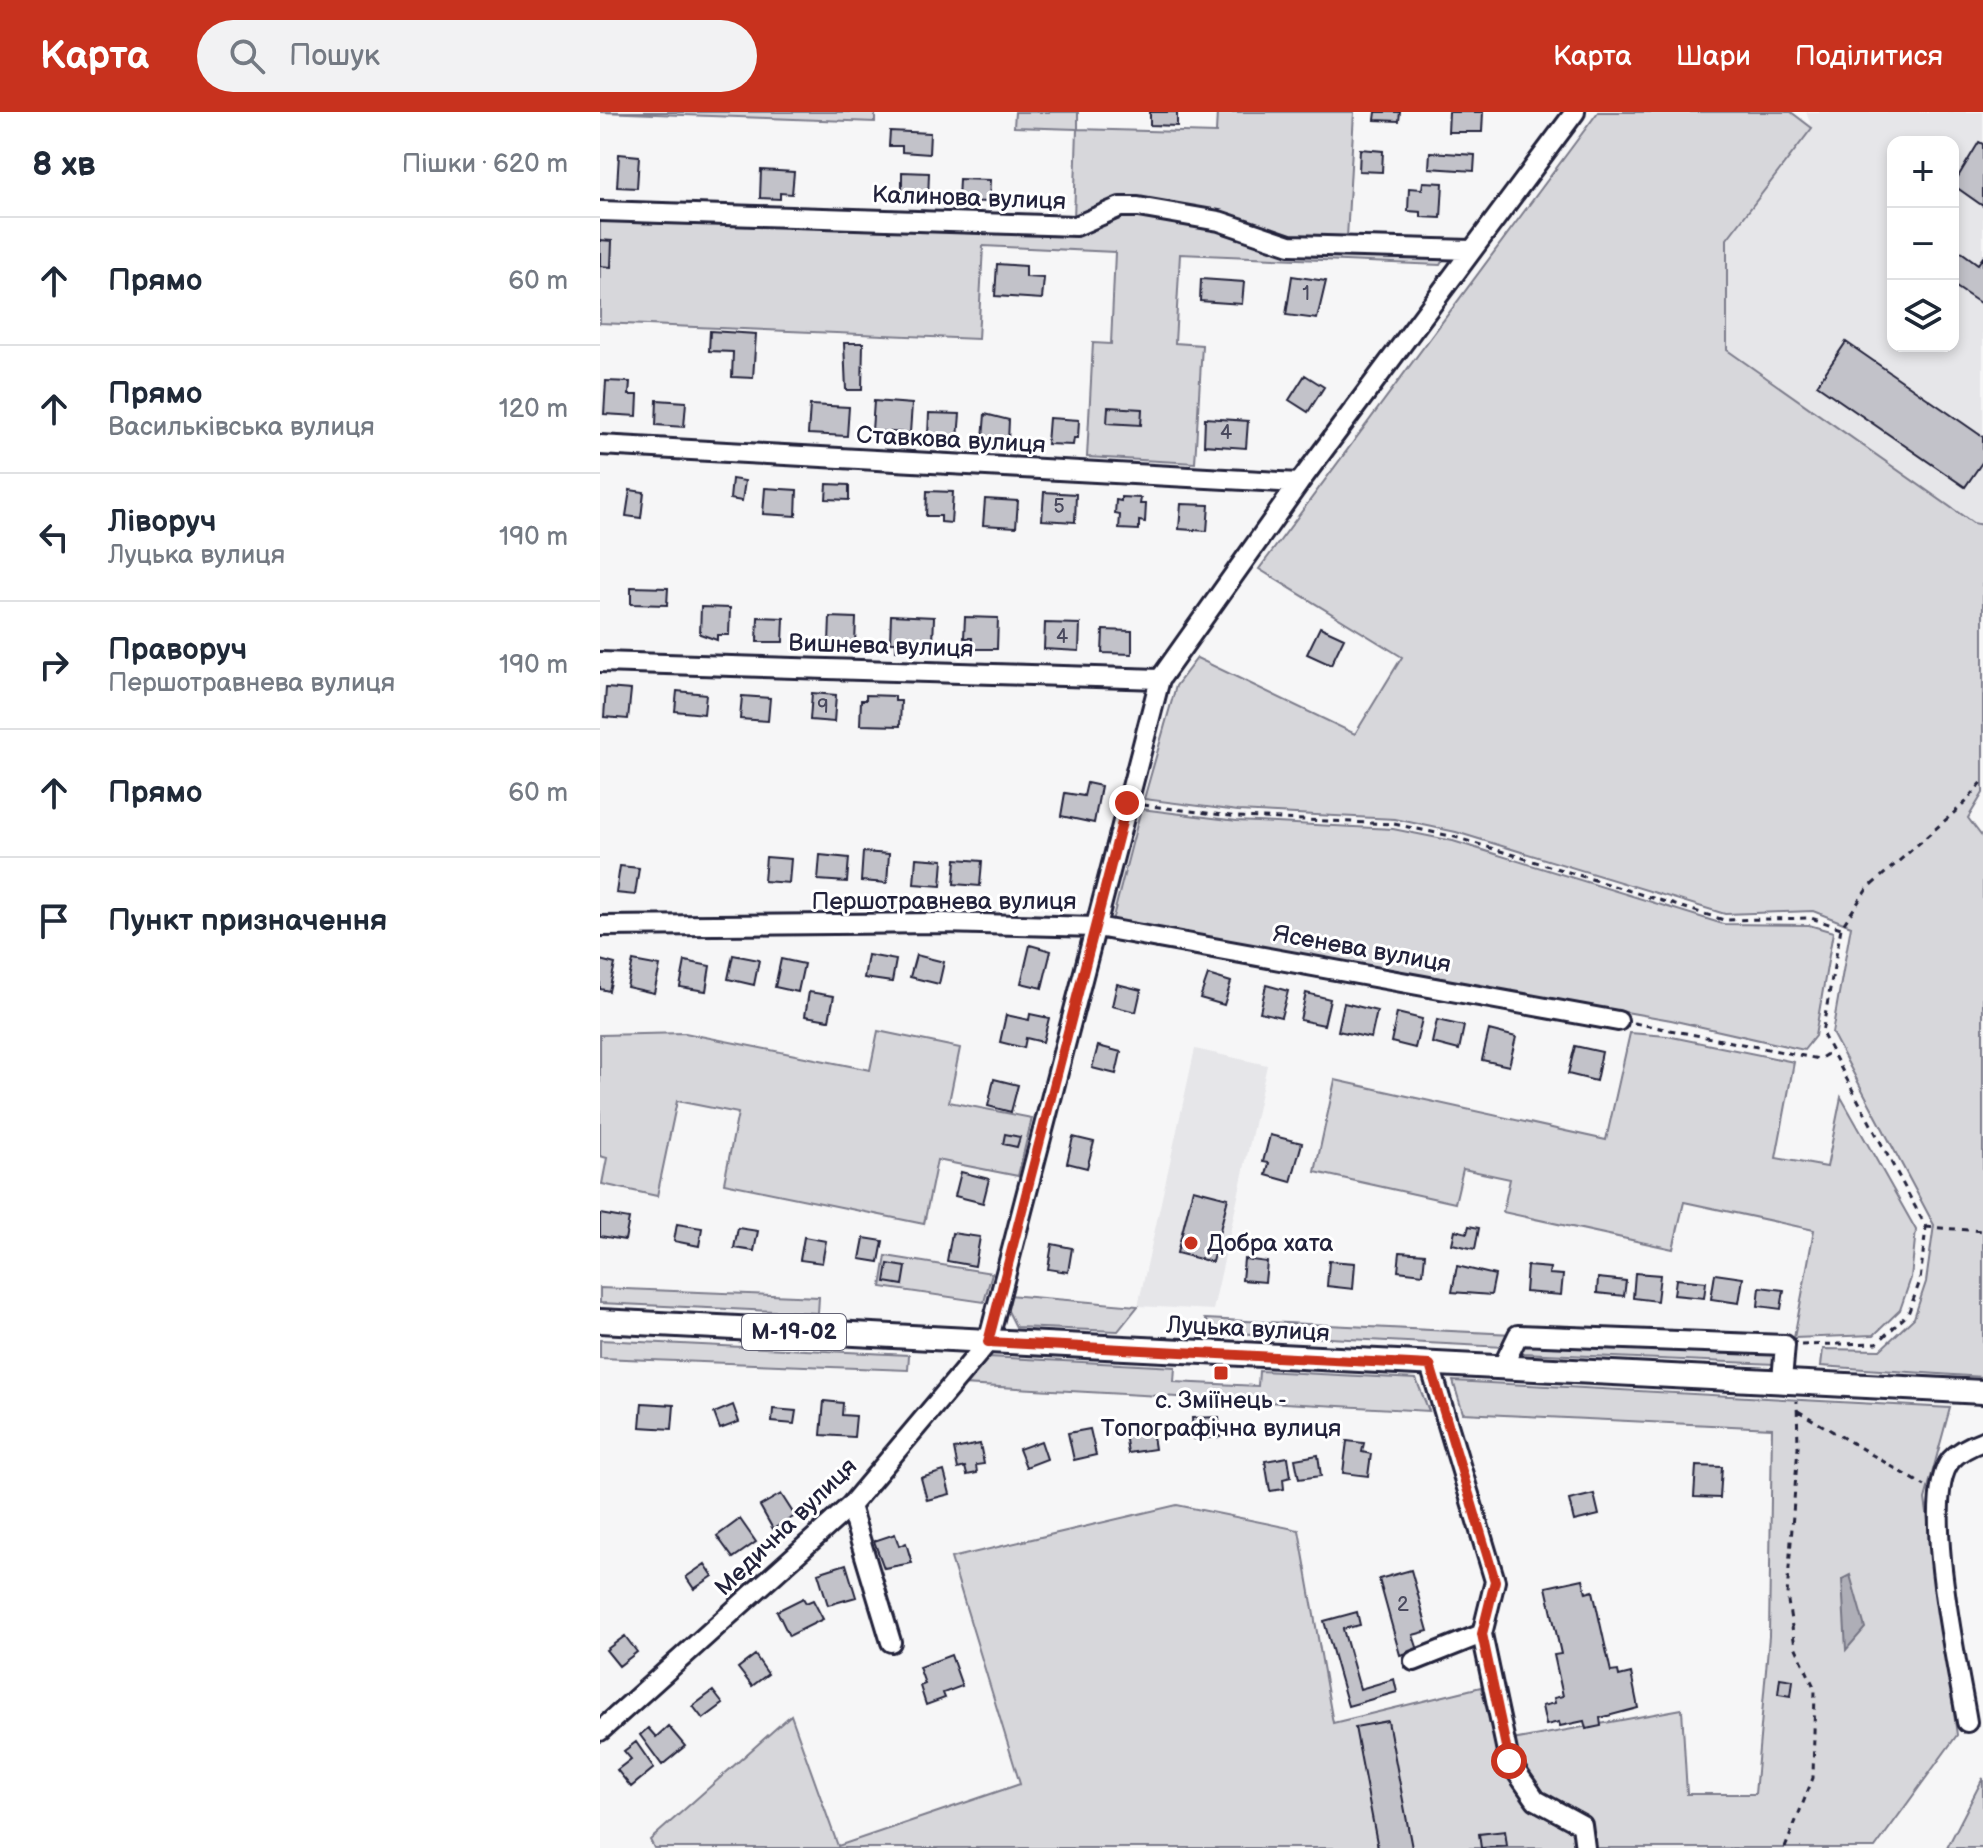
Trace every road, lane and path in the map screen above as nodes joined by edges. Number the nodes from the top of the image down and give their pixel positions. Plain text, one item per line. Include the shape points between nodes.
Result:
1 (1575, 112) edge
2 (600, 211) edge
3 (1472, 250) junction
4 (600, 445) edge
5 (1299, 483) junction
6 (600, 662) edge
7 (1160, 679) junction
8 (1983, 781) edge
9 (1127, 803) junction
10 (600, 926) edge
11 (1097, 927) junction
12 (1841, 928) junction
13 (1618, 1021) joint
14 (1830, 1053) junction
15 (1926, 1227) junction
16 (1983, 1231) edge
17 (600, 1321) edge
18 (988, 1342) junction
19 (1785, 1345) junction
20 (1430, 1365) junction
21 (1503, 1366) junction
22 (1789, 1381) junction
23 (1983, 1392) edge
24 (1798, 1411) junction
25 (1983, 1441) edge
26 (1940, 1495) junction
27 (850, 1506) junction
28 (1482, 1634) junction
29 (891, 1642) dead end
30 (1414, 1661) dead end
31 (1967, 1722) dead end
32 (600, 1731) edge
33 (1585, 1848) edge
34 (1785, 1848) edge

1 - 3 street
2 - 3 street, Калинова вулиця via 1076,226 1120,207 1138,207 1219,221 1290,245
3 - 5 street
4 - 5 street, Ставкова вулиця
5 - 7 street
6 - 7 street, Вишнева вулиця
7 - 9 street
8 - 12 path via 1867,889
9 - 11 street
9 - 12 path via 1238,817 1394,824 1455,837 1724,920 1811,918
10 - 11 street, Першотравнева вулиця
11 - 13 street, Ясенева вулиця
11 - 18 street, Першотравнева вулиця
12 - 14 path via 1822,1033
13 - 14 path via 1819,1059
14 - 15 path
15 - 16 path
15 - 19 path via 1920,1281 1908,1314 1877,1343
17 - 18 main road, Луцька вулиця / М-19-02
18 - 20 main road, Луцька вулиця / М-19-02
18 - 27 street, Медична вулиця
19 - 21 street via 1518,1335
19 - 22 street
20 - 21 main road, Луцька вулиця / М-19-02
20 - 28 street via 1495,1581
21 - 22 main road, Луцька вулиця / М-19-02
22 - 23 main road, Луцька вулиця / М-19-02
22 - 24 path
24 - 26 path
24 - 34 path via 1787,1595 1795,1646 1815,1689 1813,1778
25 - 26 street via 1950,1461
26 - 31 street via 1940,1557
27 - 29 street
27 - 32 street, Медична вулиця
28 - 30 street
28 - 33 street via 1509,1761 1536,1800 1582,1825

